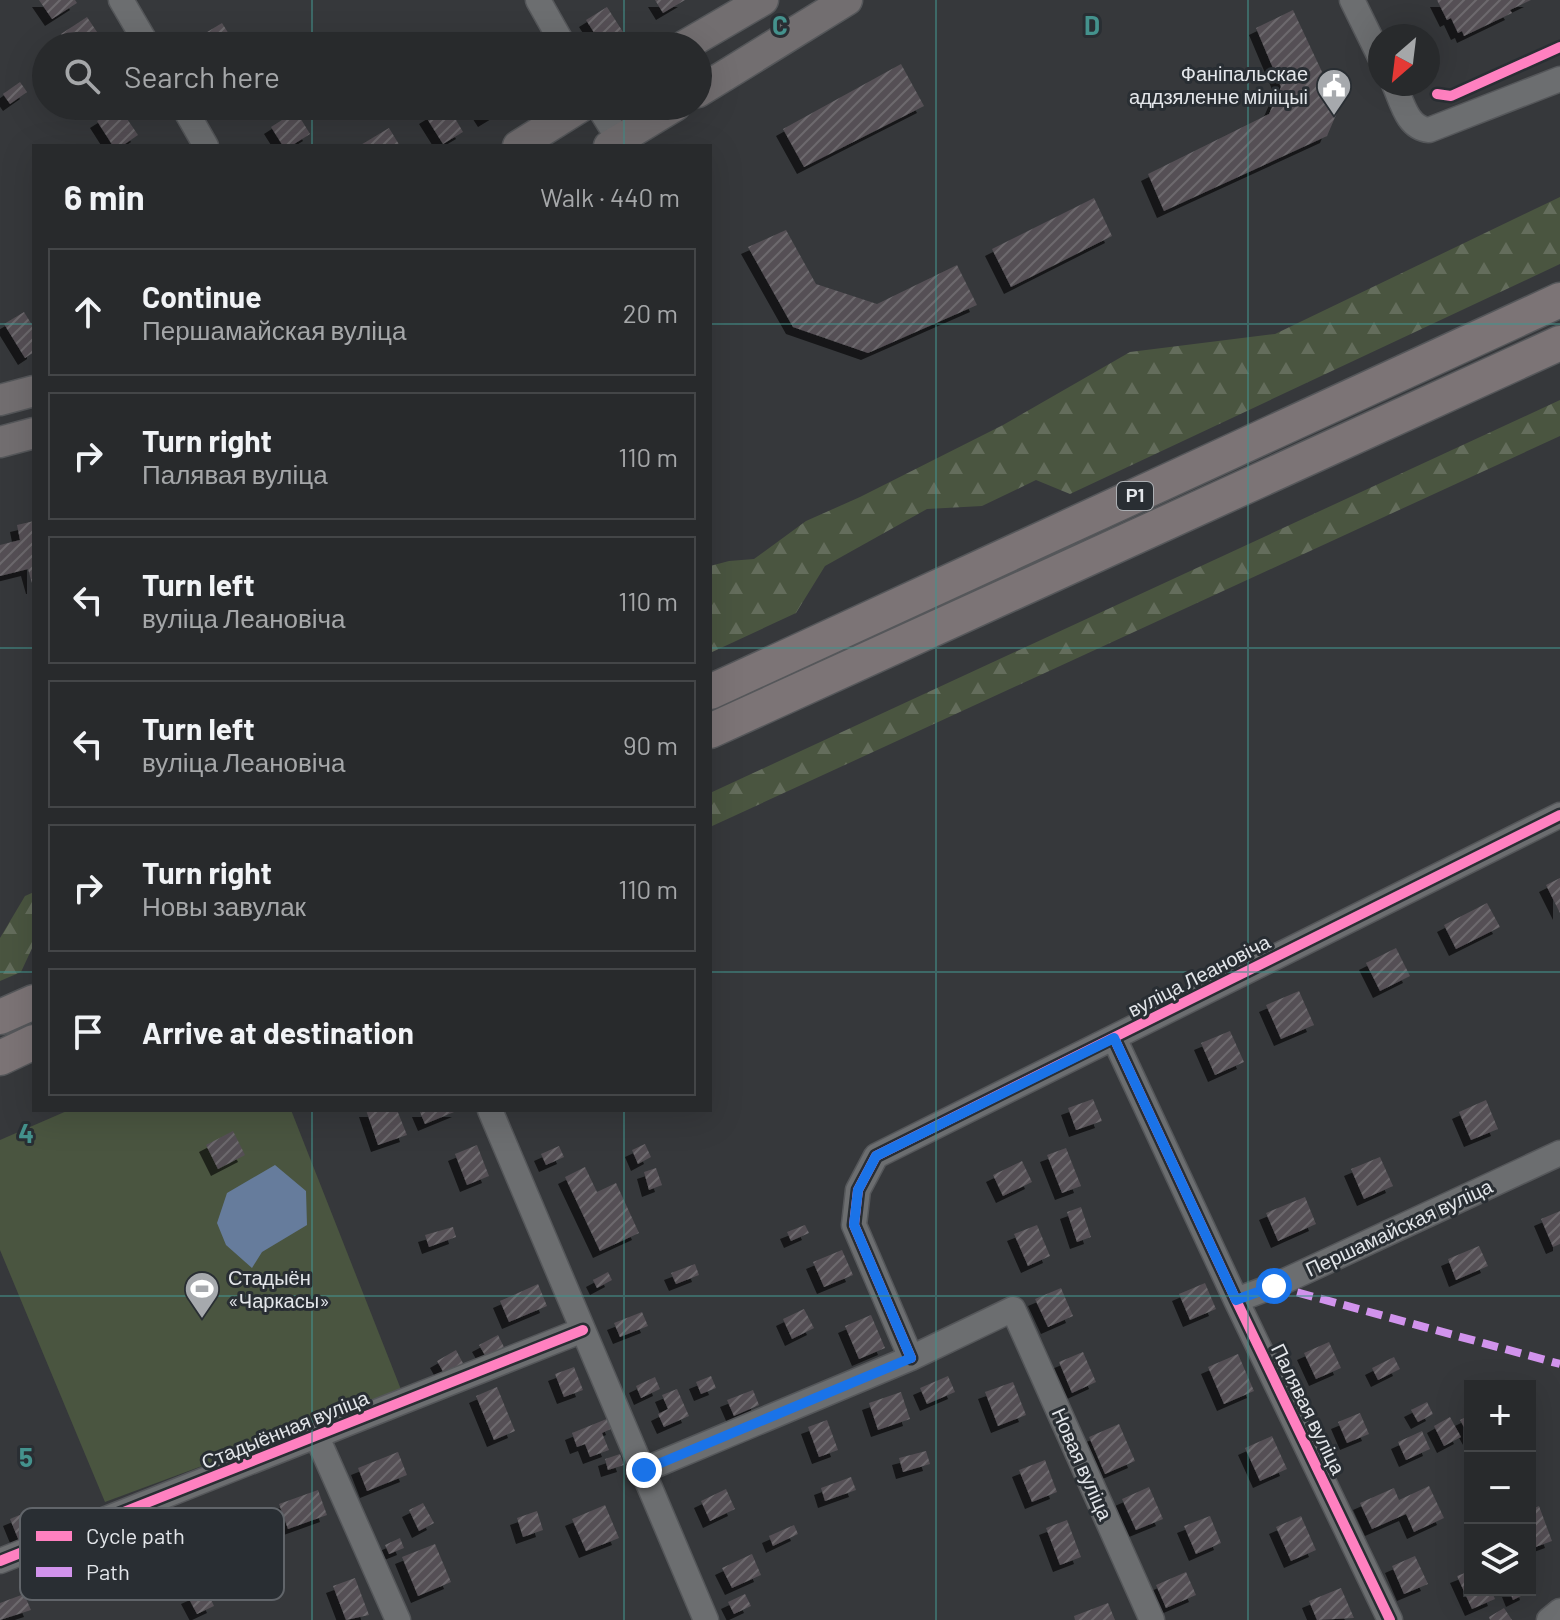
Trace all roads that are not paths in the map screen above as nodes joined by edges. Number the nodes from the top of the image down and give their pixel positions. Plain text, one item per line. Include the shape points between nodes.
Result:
1 (121, 0) edge
2 (538, 0) edge
3 (763, 0) edge
4 (847, 0) edge
5 (1352, 0) edge
6 (140, 32) edge
7 (556, 32) edge
8 (708, 32) edge
9 (1368, 33) edge
10 (1560, 79) edge
11 (712, 83) edge
12 (1399, 96) edge
13 (191, 120) edge
14 (560, 120) edge
15 (604, 120) edge
16 (652, 120) edge
17 (614, 143) edge
18 (205, 144) edge
19 (521, 144) edge
20 (1560, 300) edge
21 (1560, 343) edge
22 (32, 392) edge
23 (0, 400) edge
24 (32, 434) edge
25 (0, 442) edge
26 (712, 691) edge
27 (712, 730) edge
28 (1560, 815) edge
29 (32, 1003) edge
30 (0, 1017) edge
31 (1114, 1038) junction
32 (32, 1043) edge
33 (0, 1058) edge
34 (491, 1112) edge
35 (1560, 1153) edge
36 (1236, 1300) junction
37 (583, 1330) junction
38 (911, 1358) junction
39 (317, 1437) junction
40 (644, 1470) junction
41 (135, 1508) edge
42 (20, 1553) edge
43 (0, 1561) edge
44 (1560, 1611) edge
45 (398, 1620) edge
46 (706, 1620) edge
47 (1152, 1620) edge
48 (1390, 1620) edge
49 (1549, 1620) edge

1 - 6 street
2 - 7 street
3 - 8 main road
4 - 11 main road
5 - 9 street
10 - 12 street via 1429,130 1411,122
13 - 18 street
14 - 19 main road
15 - 17 street
16 - 17 main road
20 - 26 highway, Р1
21 - 27 highway, Р1
22 - 23 main road
24 - 25 main road
28 - 31 street, вуліца Леановіча
29 - 30 highway
31 - 36 street, Палявая вуліца
31 - 38 street, вуліца Леановіча via 876,1156 858,1190 854,1225
32 - 33 highway
34 - 37 street
35 - 36 street, Першамайская вуліца
36 - 48 street, Палявая вуліца
37 - 39 street, Стадыённая вуліца
37 - 40 street
38 - 40 street
38 - 47 street, Новая вуліца via 1013,1309
39 - 41 street, Стадыённая вуліца
39 - 45 street
40 - 46 street
42 - 43 street, Стадыённая вуліца
44 - 49 street

